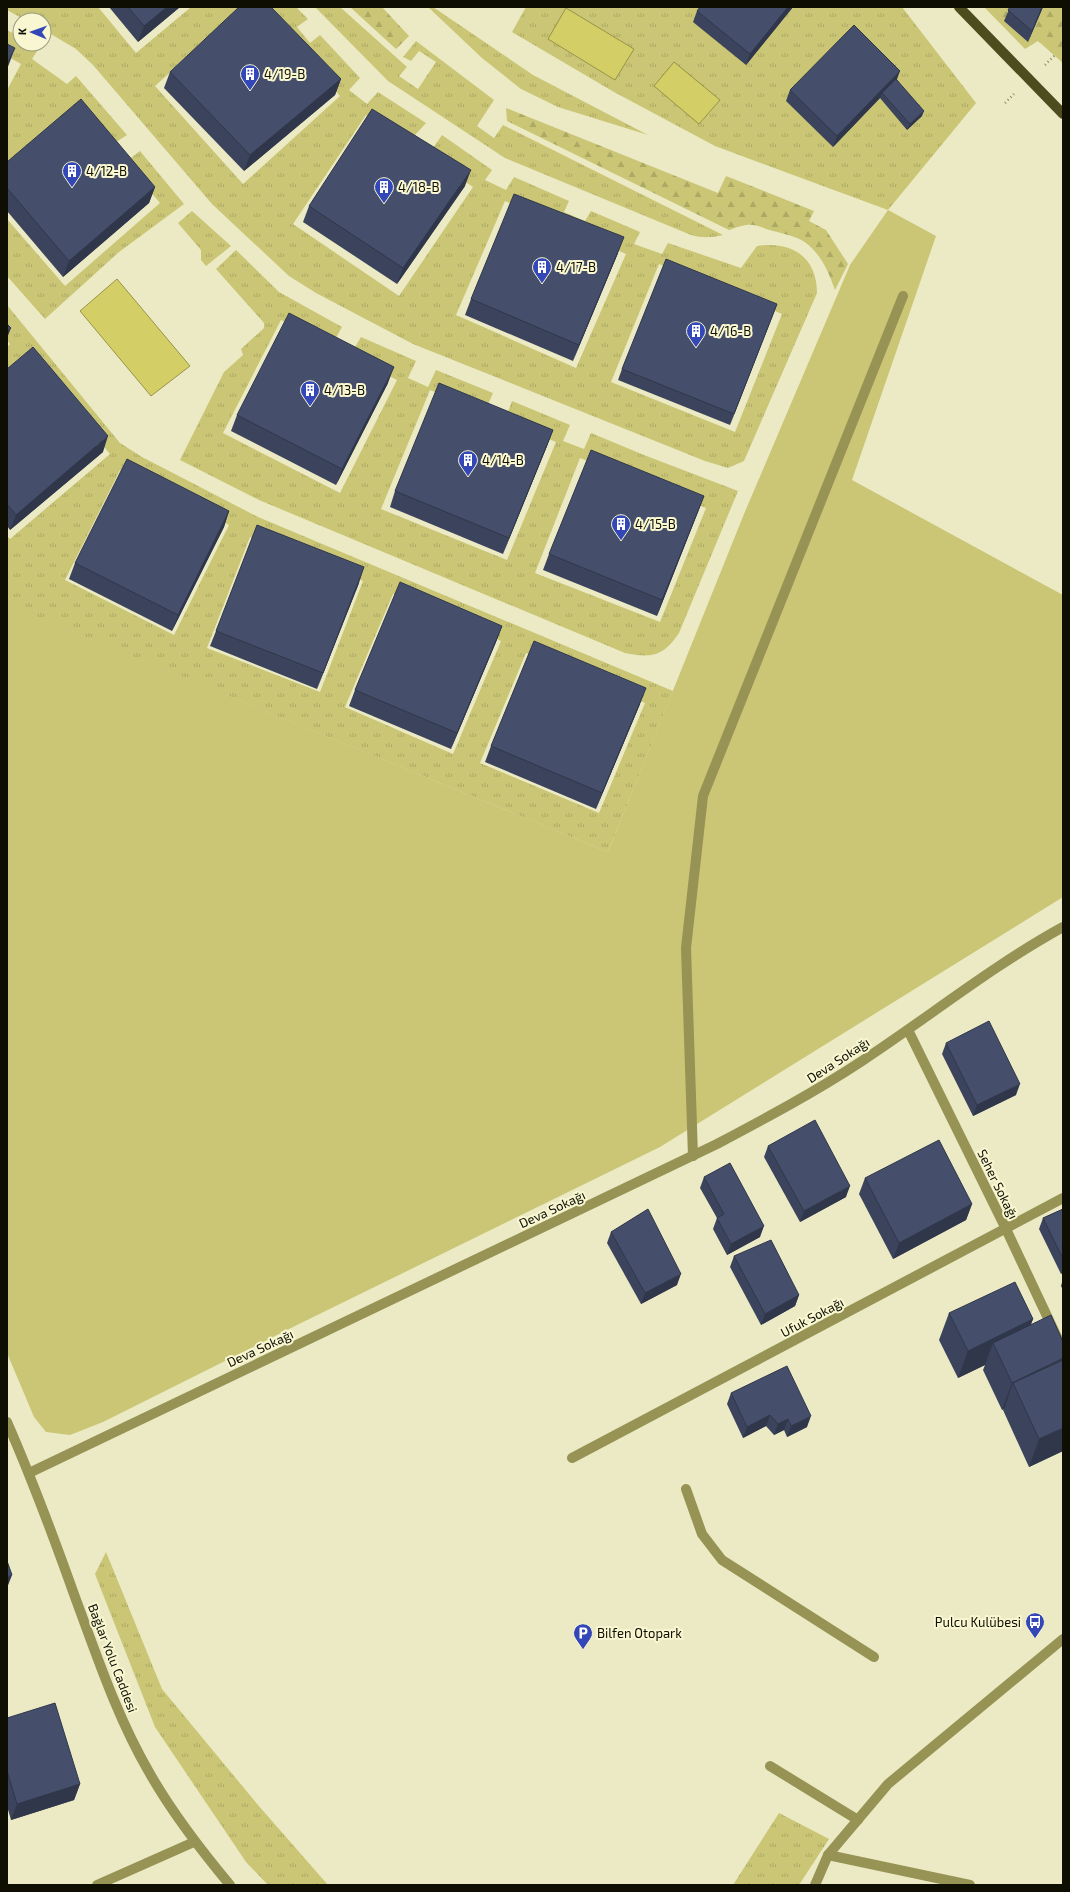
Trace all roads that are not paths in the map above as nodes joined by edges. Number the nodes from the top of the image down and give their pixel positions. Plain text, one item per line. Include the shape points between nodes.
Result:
1 (960, 7) edge
2 (1063, 114) edge
3 (903, 296) dead end
4 (1063, 927) edge
5 (908, 1030) junction
6 (693, 1156) junction
7 (1063, 1198) edge
8 (1006, 1229) junction
9 (1063, 1350) edge
10 (7, 1422) edge
11 (572, 1458) dead end
12 (29, 1473) junction
13 (686, 1489) dead end
14 (1063, 1639) edge
15 (874, 1657) dead end
16 (770, 1766) dead end
17 (858, 1820) junction
18 (194, 1842) junction
19 (828, 1855) junction
20 (97, 1885) edge
21 (230, 1885) edge
22 (815, 1885) edge
23 (970, 1885) edge

1 - 2 main road
3 - 6 street via 703,796 686,948
4 - 5 street, Deva Sokağı via 984,975
5 - 6 street, Deva Sokağı via 800,1100
5 - 8 street, Seher Sokağı
6 - 12 street, Deva Sokağı
7 - 8 street, Ufuk Sokağı
8 - 9 street, Seher Sokağı
8 - 11 street, Ufuk Sokağı
10 - 12 street, Bağlar Yolu Caddesi
12 - 18 street, Bağlar Yolu Caddesi via 108,1688 149,1773
13 - 15 street via 702,1534 722,1560
14 - 17 street via 888,1784
16 - 17 street
17 - 19 street
18 - 20 street
18 - 21 street, Bağlar Yolu Caddesi
19 - 22 street
19 - 23 street

